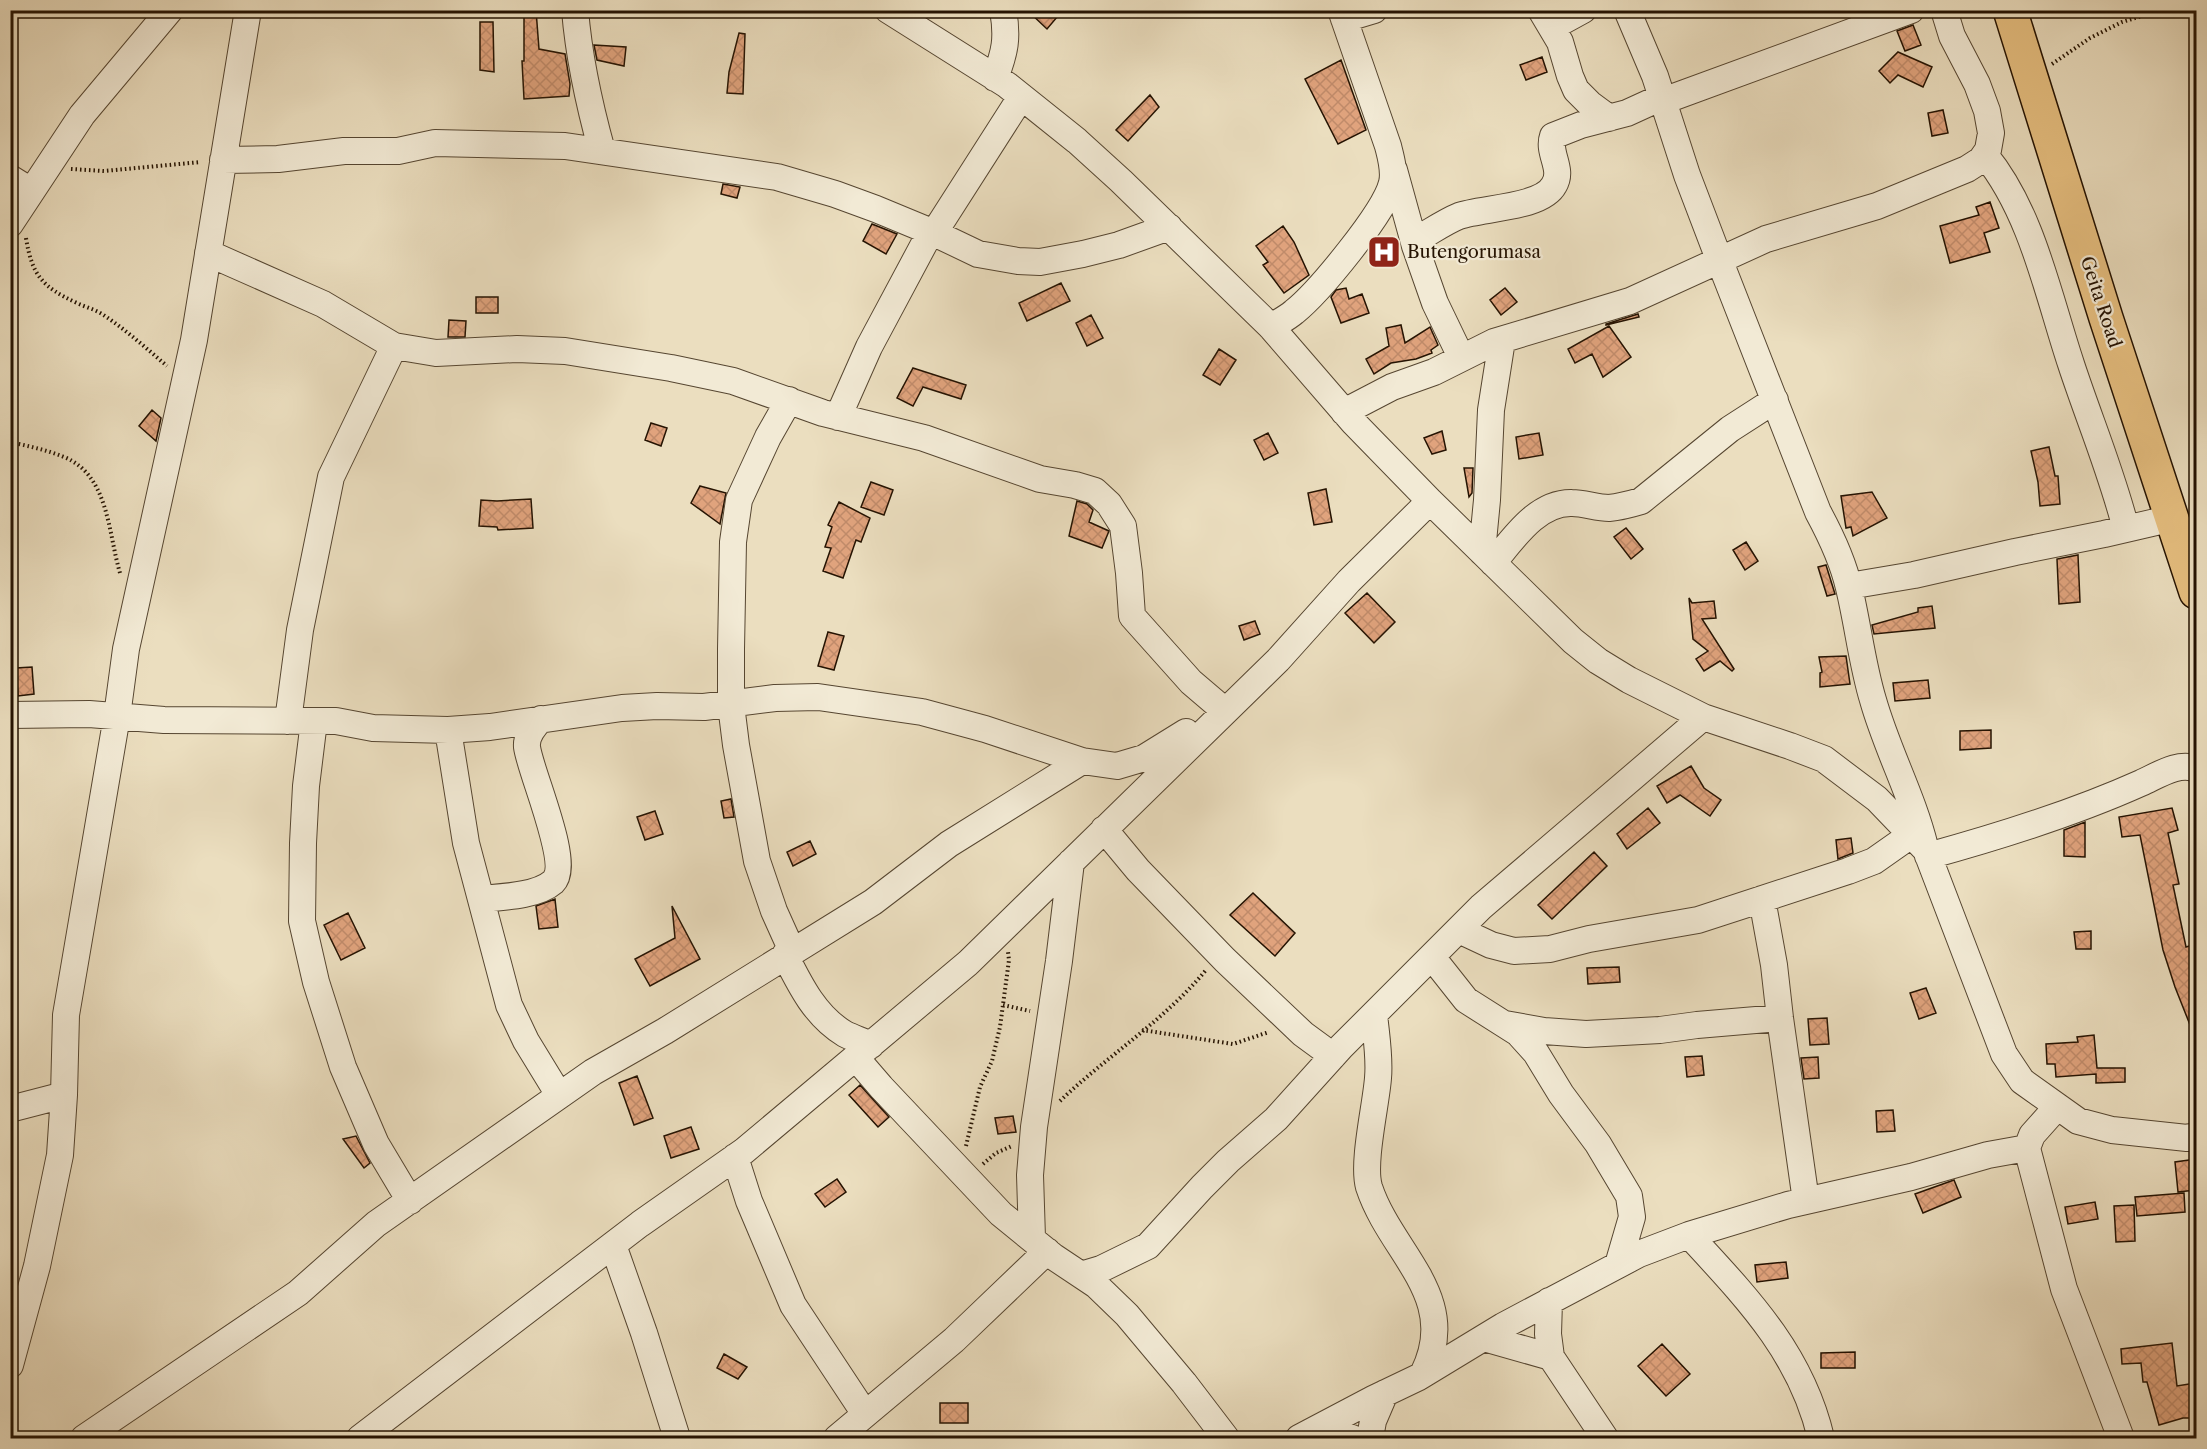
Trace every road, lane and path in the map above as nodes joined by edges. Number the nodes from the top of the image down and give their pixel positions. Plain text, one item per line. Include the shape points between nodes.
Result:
1 (170, 10) edge
2 (248, 10) edge
3 (575, 10) edge
4 (888, 10) edge
5 (1003, 10) edge
6 (1374, 10) edge
7 (1583, 10) edge
8 (1627, 10) edge
9 (1911, 10) edge
10 (1944, 10) edge
11 (2010, 10) edge
12 (2162, 10) edge
13 (1343, 15) edge
14 (1546, 19) edge
15 (2031, 77) junction
16 (995, 78) junction
17 (1021, 97) junction
18 (1662, 99) junction
19 (1609, 118) junction
20 (602, 151) junction
21 (1985, 155) junction
22 (223, 160) junction
23 (49, 165) junction
24 (1393, 166) junction
25 (19, 199) edge
26 (1169, 227) junction
27 (933, 232) junction
28 (1414, 241) junction
29 (208, 253) junction
30 (1719, 259) junction
31 (1271, 327) junction
32 (1502, 340) junction
33 (394, 346) junction
34 (1461, 357) junction
35 (185, 380) junction
36 (1775, 399) junction
37 (789, 400) junction
38 (1344, 412) junction
39 (838, 417) junction
40 (10, 442) edge
41 (1430, 501) junction
42 (2171, 513) junction
43 (2126, 529) junction
44 (1487, 557) junction
45 (1849, 586) junction
46 (138, 589) junction
47 (2196, 592) edge
48 (731, 705) junction
49 (10, 715) edge
50 (117, 716) junction
51 (1703, 717) junction
52 (1217, 718) junction
53 (541, 719) junction
54 (288, 720) junction
55 (314, 721) junction
56 (448, 730) junction
57 (1082, 761) junction
58 (2196, 769) edge
59 (1104, 829) junction
60 (1921, 847) junction
61 (1071, 862) junction
62 (481, 899) junction
63 (1762, 899) junction
64 (1006, 926) junction
65 (1459, 930) junction
66 (789, 953) junction
67 (1219, 953) junction
68 (1432, 957) junction
69 (1374, 1014) junction
70 (1780, 1018) junction
71 (1502, 1023) junction
72 (1293, 1025) junction
73 (1142, 1030) junction
74 (864, 1051) junction
75 (1333, 1056) junction
76 (64, 1095) junction
77 (559, 1095) junction
78 (2057, 1107) junction
79 (10, 1109) edge
80 (1035, 1124) junction
81 (2196, 1136) edge
82 (2027, 1148) junction
83 (735, 1157) junction
84 (967, 1178) junction
85 (410, 1201) junction
86 (1806, 1202) junction
87 (1689, 1235) junction
88 (613, 1245) junction
89 (1039, 1245) junction
90 (1618, 1265) junction
91 (1082, 1275) junction
92 (1549, 1301) junction
93 (1484, 1338) junction
94 (1551, 1357) junction
95 (10, 1365) edge
96 (1424, 1374) junction
97 (1385, 1393) junction
98 (865, 1414) junction
99 (394, 1427) edge
100 (1307, 1434) edge
101 (84, 1438) edge
102 (360, 1438) edge
103 (677, 1438) edge
104 (837, 1438) edge
105 (1224, 1438) edge
106 (1352, 1438) edge
107 (1370, 1438) edge
108 (1605, 1438) edge
109 (1821, 1438) edge
110 (2121, 1438) edge

1 - 23 street via 82,116
2 - 22 street
3 - 20 street via 587,100
4 - 16 street
5 - 16 street via 1007,37
6 - 13 street
7 - 14 street
8 - 18 street
9 - 18 street
10 - 21 street via 1987,111 1991,133
11 - 15 highway, Geita Road
12 - 15 path via 2098,34
13 - 24 street
14 - 19 street via 1560,42 1576,90
15 - 42 highway, Geita Road
16 - 17 street
17 - 26 street via 1077,141
17 - 27 street
18 - 19 street
18 - 30 street
19 - 28 street via 1553,136 1551,146 1557,175 1554,187 1545,194 1512,206 1458,217
20 - 22 street via 565,146 435,143 398,151
20 - 27 street via 777,177 835,194
21 - 30 street via 1967,169 1877,206 1766,239
21 - 43 street via 2005,183 2036,253
22 - 23 path via 104,171
22 - 29 street
23 - 25 street
24 - 28 street
24 - 31 street via 1388,195 1374,217 1317,290
25 - 35 path via 30,263 39,279 127,331
26 - 27 street via 1119,245 1040,262 978,254
26 - 31 street
27 - 39 street via 878,330
28 - 34 street via 1435,303
29 - 33 street via 323,304
29 - 35 street
30 - 32 street via 1630,301
30 - 36 street
31 - 38 street
32 - 34 street
32 - 44 street via 1491,410
33 - 37 street via 436,353 565,351 733,381
33 - 54 street via 331,477 300,630
34 - 38 street
35 - 46 street
36 - 44 street via 1730,429 1641,501 1608,508 1559,503 1539,513
36 - 45 street
37 - 39 street
37 - 48 street via 739,500 733,542
38 - 41 street
39 - 52 street via 924,438 1040,479 1095,490 1123,526 1132,616 1191,682
40 - 46 path via 66,457 87,470 97,485 122,580 128,587
41 - 44 street
41 - 52 street
42 - 43 street via 2160,521
42 - 47 highway, Geita Road
43 - 45 street
44 - 51 street via 1598,662
45 - 60 street via 1868,687 1918,821
46 - 50 street
48 - 53 street via 634,707
48 - 57 street via 819,697 922,712
48 - 66 street via 757,861
49 - 50 street
50 - 54 street
50 - 76 street via 66,1015
51 - 60 street via 1824,759 1877,799
51 - 65 street
52 - 57 street via 1128,764
52 - 59 street
53 - 56 street
53 - 62 street via 529,734 527,747 550,822 557,857 555,880 542,889
54 - 55 street
55 - 56 street via 373,728
55 - 85 street via 306,786 302,921 316,982 343,1067 376,1144
56 - 62 street via 466,843
57 - 66 street via 949,844 873,902
58 - 60 street via 2177,767 2091,805 2002,836
59 - 61 street
59 - 67 street
60 - 63 street
60 - 78 street via 2004,1054 2022,1081
61 - 64 street
61 - 80 street
62 - 77 street via 509,1005
63 - 65 street via 1698,920 1551,949 1514,951
63 - 70 street
64 - 74 street
64 - 84 path via 1009,960 1000,1027 972,1112
65 - 68 street
66 - 74 street via 801,988 821,1014
66 - 77 street
67 - 72 street
67 - 73 path via 1191,988
68 - 69 street
68 - 71 street via 1466,1000
69 - 75 street
69 - 96 street via 1378,1076 1368,1160 1369,1185 1431,1300 1435,1344
70 - 71 street via 1586,1034
70 - 86 street
71 - 90 street via 1518,1033 1536,1053 1629,1196 1632,1217
72 - 73 path via 1233,1044
72 - 75 street
73 - 80 path
74 - 83 street
74 - 84 street via 881,1087
75 - 91 street via 1292,1103 1215,1174 1148,1246
76 - 79 street
76 - 95 street via 60,1155 38,1266
77 - 85 street
78 - 81 street via 2078,1121 2112,1130
78 - 82 street via 2032,1136
80 - 84 path via 1018,1142 996,1153
80 - 89 street via 1030,1175
82 - 86 street
82 - 110 street via 2064,1288
83 - 88 street
83 - 98 street via 749,1201 793,1305
84 - 89 street via 1001,1214
85 - 101 street via 376,1224 298,1293
86 - 87 street
87 - 90 street
87 - 109 street via 1749,1300 1781,1346 1801,1380
88 - 99 street
88 - 103 street
89 - 91 street
89 - 98 street via 954,1340
90 - 92 street
91 - 105 street via 1126,1315
92 - 93 street
92 - 94 street
93 - 94 street
93 - 96 street
94 - 108 street
96 - 97 street
97 - 100 street
97 - 107 street
98 - 104 street
99 - 102 street
100 - 106 street via 1332,1431

